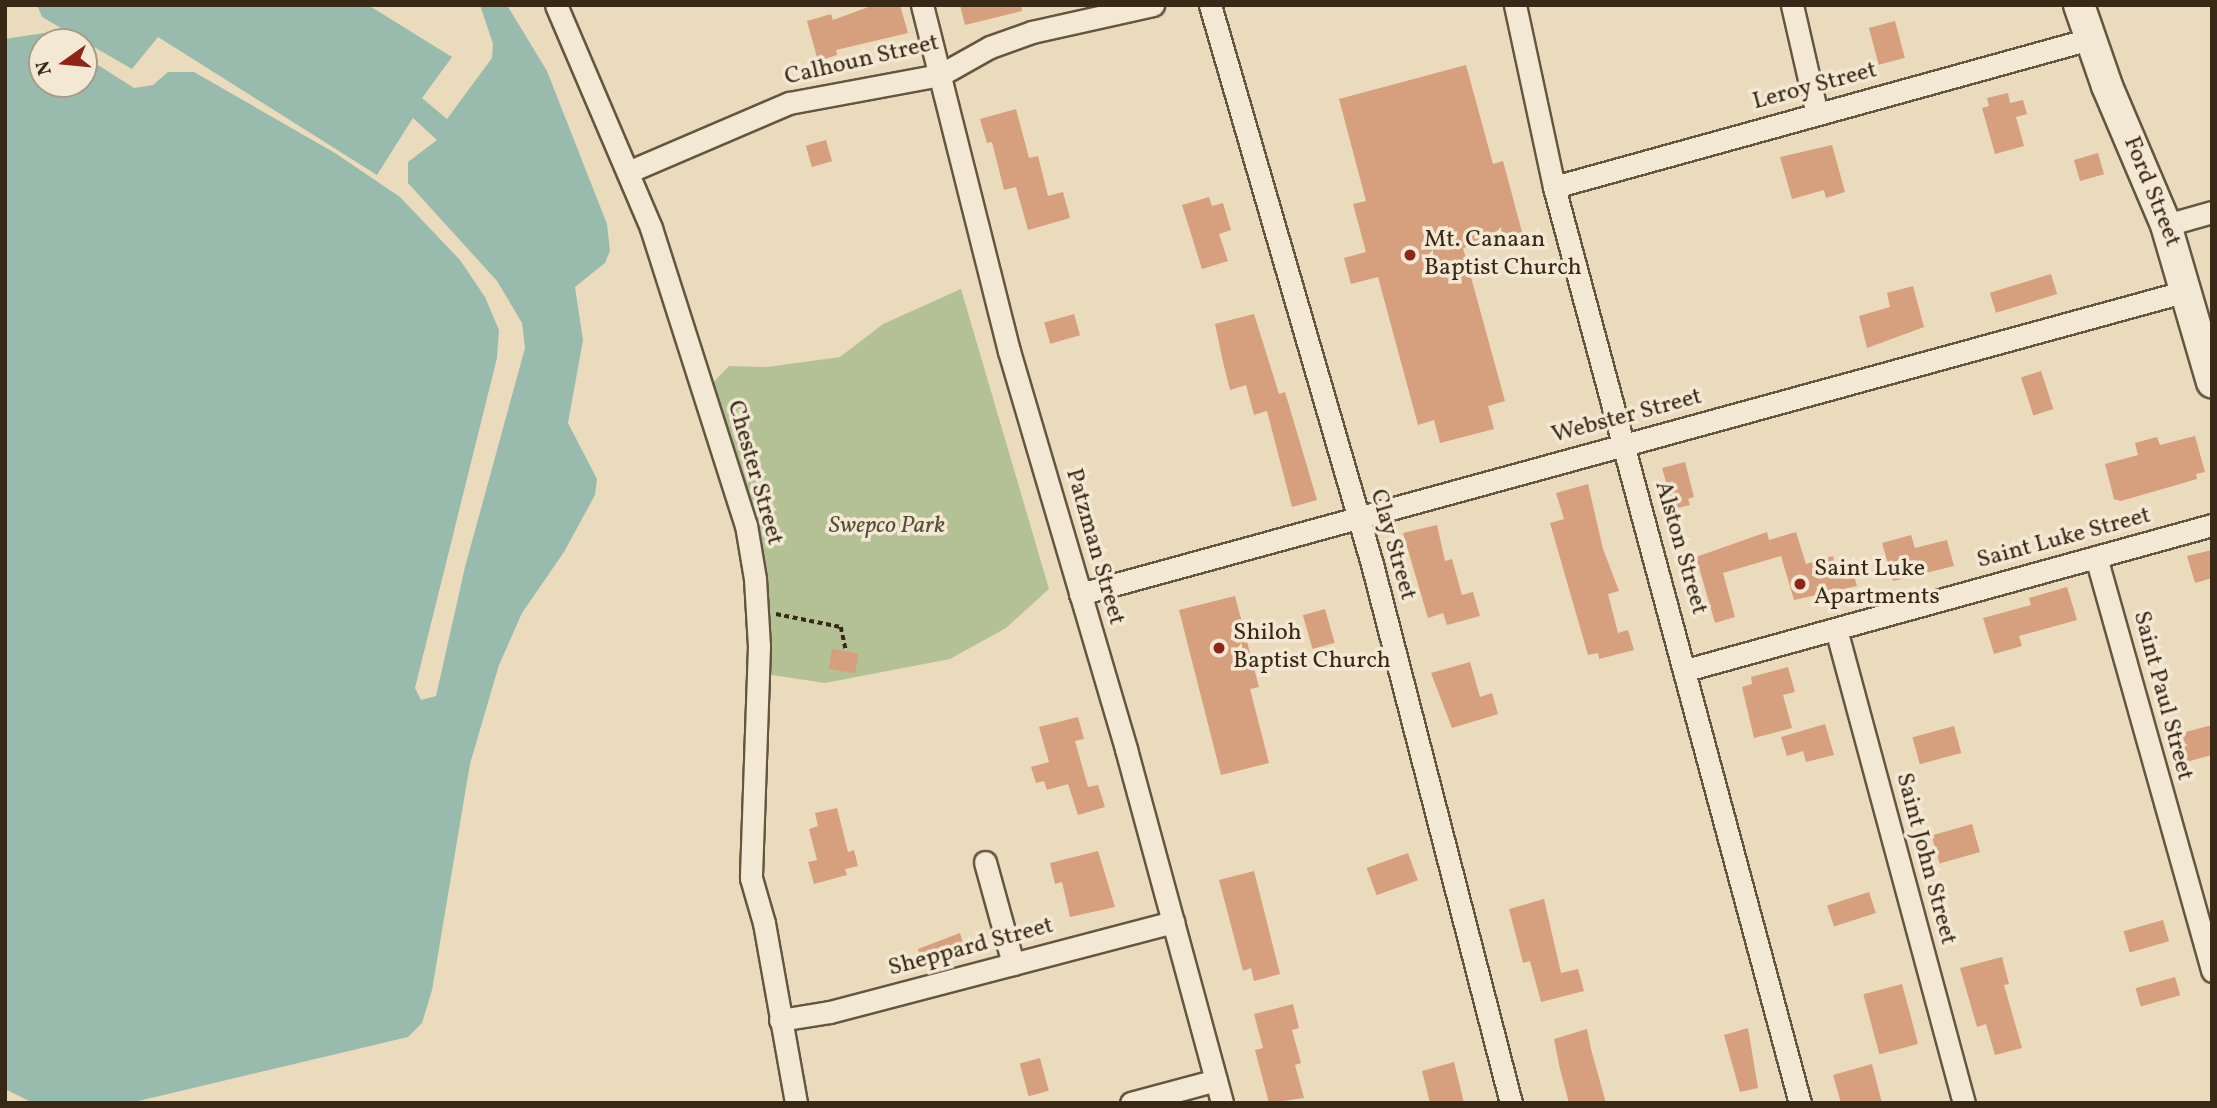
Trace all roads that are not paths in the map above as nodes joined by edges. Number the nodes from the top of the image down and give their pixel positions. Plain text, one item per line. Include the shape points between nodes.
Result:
1 (556, 5) edge
2 (922, 5) edge
3 (1153, 5) edge
4 (1210, 5) edge
5 (1515, 5) edge
6 (1792, 5) edge
7 (2079, 5) edge
8 (2090, 39) junction
9 (940, 75) junction
10 (1817, 114) junction
11 (628, 172) junction
12 (1555, 187) junction
13 (2212, 212) edge
14 (2166, 225) junction
15 (2186, 291) junction
16 (2212, 382) edge
17 (1624, 446) junction
18 (1357, 518) junction
19 (2212, 526) edge
20 (2096, 558) junction
21 (1080, 594) junction
22 (1836, 629) junction
23 (1686, 670) junction
24 (985, 862) dead end
25 (1173, 922) junction
26 (1013, 964) junction
27 (2212, 971) edge
28 (780, 1020) junction
29 (1216, 1080) junction
30 (796, 1103) edge
31 (1131, 1103) edge
32 (1222, 1103) edge
33 (1511, 1103) edge
34 (1800, 1103) edge
35 (1964, 1103) edge

1 - 11 street, Chester Street
2 - 9 street, Patzman Street
3 - 9 street, Calhoun Street via 1032,32 990,47
4 - 18 street, Clay Street
5 - 12 street, Alston Street
6 - 10 street
7 - 8 main road, Ford Street
8 - 10 street, Leroy Street
8 - 14 main road, Ford Street
9 - 11 street, Calhoun Street via 789,103
9 - 21 street, Patzman Street via 989,279
10 - 12 street, Leroy Street
11 - 28 street, Chester Street via 651,228 746,525 757,610 758,728 750,866
12 - 17 street, Alston Street
13 - 14 street
14 - 15 main road, Ford Street
15 - 16 main road, Ford Street
15 - 17 street, Webster Street
17 - 18 street, Webster Street
17 - 23 street, Alston Street
18 - 21 street, Webster Street
18 - 33 street, Clay Street
19 - 20 street, Saint Luke Street
20 - 22 street, Saint Luke Street
20 - 27 street, Saint Paul Street
21 - 25 street, Patzman Street
22 - 23 street, Saint Luke Street
22 - 35 street, Saint John Street
23 - 34 street, Alston Street
24 - 26 street
25 - 26 street, Sheppard Street
25 - 29 street, Patzman Street
26 - 28 street, Sheppard Street via 830,1012
28 - 30 street, Chester Street
29 - 31 street
29 - 32 street, Patzman Street

